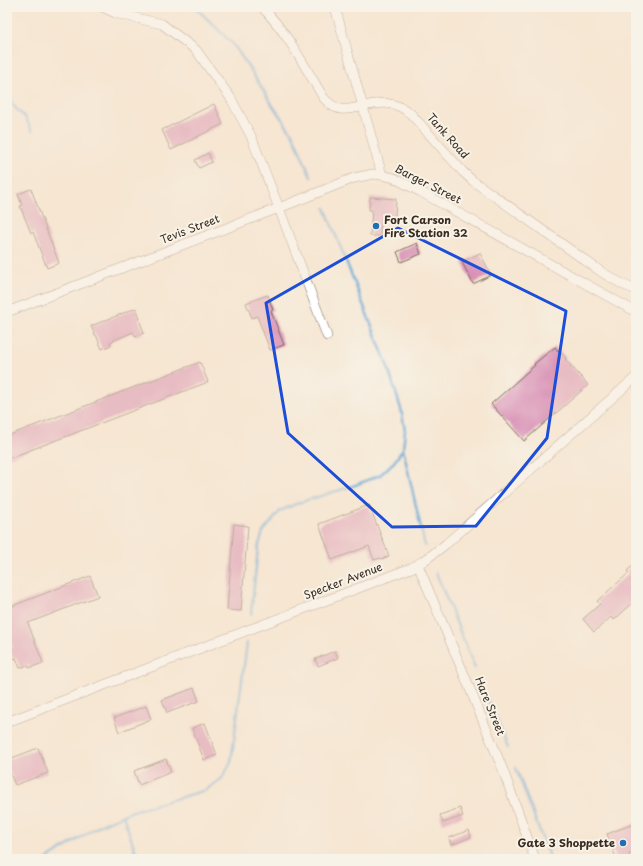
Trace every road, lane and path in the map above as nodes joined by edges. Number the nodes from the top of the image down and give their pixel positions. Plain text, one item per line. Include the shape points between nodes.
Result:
1 (102, 7) edge
2 (262, 7) edge
3 (335, 7) edge
4 (363, 106) junction
5 (382, 175) junction
6 (279, 208) junction
7 (636, 290) edge
8 (7, 312) edge
9 (636, 312) edge
10 (327, 336) dead end
11 (636, 377) edge
12 (418, 565) junction
13 (7, 722) edge
14 (535, 859) edge

1 - 6 street via 115,13 162,24 196,50 230,97 251,136
2 - 4 street, Tank Road via 283,31 329,104 350,110
3 - 4 street, Barger Street
4 - 5 street, Barger Street
4 - 7 street, Tank Road via 386,103 405,108 473,181 603,273
5 - 6 street, Tevis Street via 354,178
5 - 9 street, Barger Street via 394,178 421,192
6 - 8 street, Tevis Street
6 - 10 street
11 - 12 street, Specker Avenue
12 - 13 street, Specker Avenue
12 - 14 street, Hare Street via 503,770

